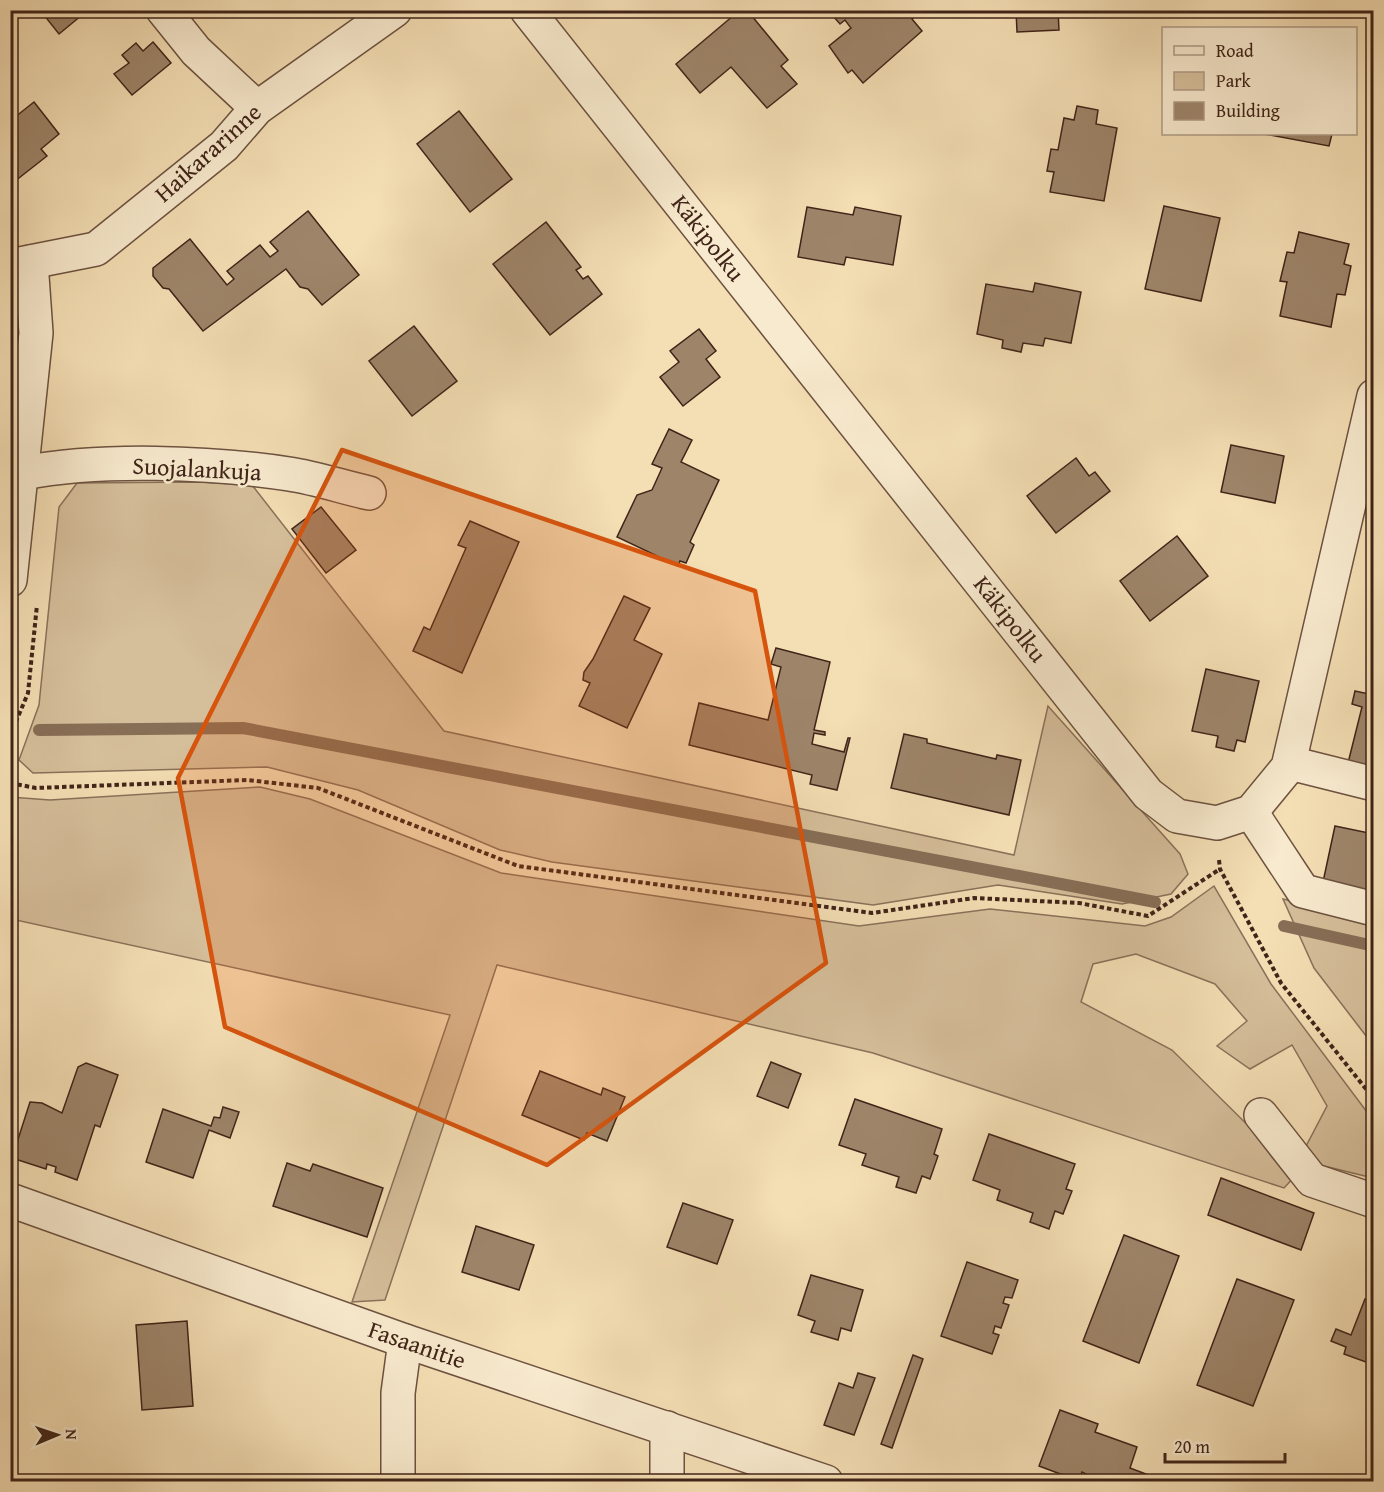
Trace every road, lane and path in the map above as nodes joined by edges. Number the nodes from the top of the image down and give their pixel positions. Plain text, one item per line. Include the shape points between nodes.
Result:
1 (163, 10) edge
2 (395, 10) edge
3 (529, 11) edge
4 (257, 108) junction
5 (21, 264) edge
6 (1374, 396) edge
7 (1368, 449) edge
8 (23, 473) junction
9 (369, 493) dead end
10 (10, 580) edge
11 (1290, 763) junction
12 (10, 783) edge
13 (1374, 784) edge
14 (1251, 812) junction
15 (1217, 823) junction
16 (1220, 869) junction
17 (1374, 909) edge
18 (1374, 1099) edge
19 (1261, 1115) dead end
20 (10, 1200) edge
21 (1374, 1201) edge
22 (405, 1341) junction
23 (667, 1428) junction
24 (398, 1482) edge
25 (668, 1482) edge
26 (826, 1482) edge

1 - 4 street via 196,51
2 - 4 street, Haikararinne
3 - 15 street, Käkipolku via 1148,794 1177,816
4 - 5 street, Haikararinne via 224,146 96,249
5 - 8 street via 36,333
6 - 7 street
7 - 11 street
8 - 9 street, Suojalankuja via 52,468 181,464 289,474
8 - 10 street
11 - 13 street
11 - 14 street
12 - 16 path via 36,788 247,780 318,788 518,866 872,913 974,898 1079,903 1148,916
14 - 15 street, Käkipolku
14 - 17 street via 1303,891
15 - 16 path
16 - 18 path via 1281,983
19 - 21 street via 1312,1180
20 - 22 street, Fasaanitie
22 - 23 street, Fasaanitie
22 - 24 street via 398,1393
23 - 25 street
23 - 26 street, Fasaanitie

